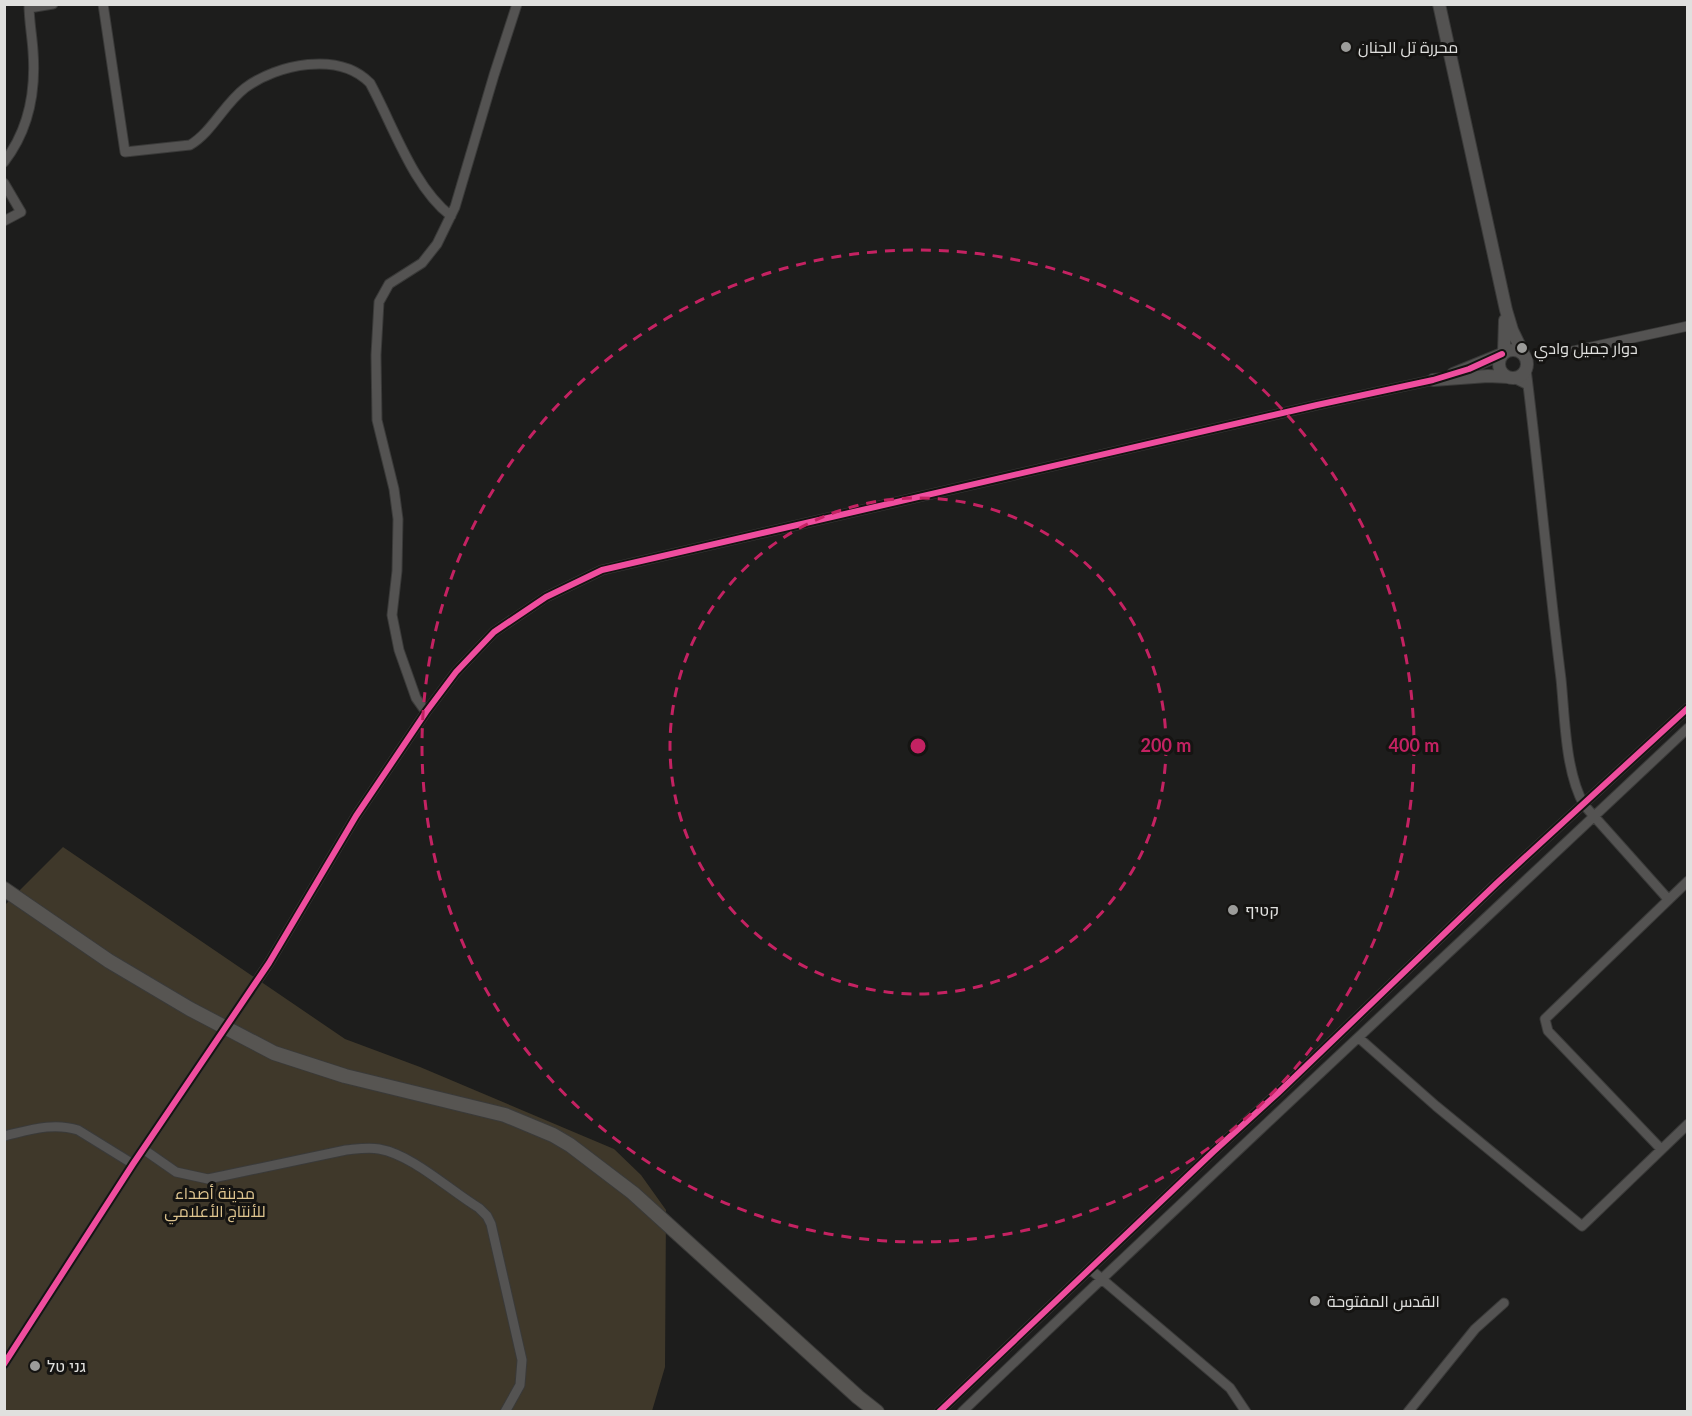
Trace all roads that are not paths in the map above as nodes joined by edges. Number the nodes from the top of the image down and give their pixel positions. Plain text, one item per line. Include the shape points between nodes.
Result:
1 (53, 4) edge
2 (103, 4) edge
3 (517, 4) edge
4 (1439, 4) edge
5 (29, 6) edge
6 (4, 162) edge
7 (4, 183) edge
8 (451, 216) junction
9 (4, 221) edge
10 (1506, 310) junction
11 (1688, 326) edge
12 (1573, 351) dead end
13 (1503, 354) junction
14 (1524, 355) junction
15 (1526, 369) junction
16 (1511, 377) junction
17 (1433, 380) junction
18 (1528, 385) junction
19 (1688, 708) edge
20 (426, 712) junction
21 (1688, 728) edge
22 (1584, 805) junction
23 (1595, 815) junction
24 (1688, 881) edge
25 (4, 889) edge
26 (1668, 899) junction
27 (224, 1026) junction
28 (1359, 1038) junction
29 (1688, 1124) edge
30 (4, 1136) edge
31 (143, 1149) junction
32 (1661, 1149) junction
33 (133, 1164) junction
34 (1090, 1269) junction
35 (1102, 1279) junction
36 (1504, 1303) dead end
37 (4, 1364) edge
38 (505, 1412) edge
39 (877, 1412) edge
40 (939, 1412) edge
41 (962, 1412) edge
42 (1246, 1412) edge
43 (1408, 1412) edge

1 - 5 street
2 - 8 street via 125,152 190,145 227,104 259,79 304,65 335,66 370,83 430,197
3 - 8 street
4 - 10 street
5 - 6 street via 33,77 30,110 21,135
7 - 9 street via 21,212
8 - 20 street via 422,263 388,284 379,302 376,355 376,420 398,519 392,615 399,650 416,698
10 - 13 street
10 - 14 street
11 - 12 street
13 - 14 street via 1514,350
13 - 16 street via 1499,367
13 - 17 street
14 - 15 street
15 - 16 street
15 - 18 street
16 - 17 street
16 - 18 street
17 - 20 street via 602,570 546,597 494,632 456,672
18 - 22 street via 1568,741
19 - 22 street
20 - 27 street via 356,816 269,963
21 - 23 street
22 - 23 street
22 - 34 street
23 - 26 street
23 - 28 street
24 - 26 street
25 - 27 main road via 109,961
26 - 32 street via 1545,1019 1548,1031
27 - 31 street
27 - 39 main road via 274,1053 345,1076 505,1116 570,1145 633,1193
28 - 32 street via 1582,1226
28 - 35 street
29 - 32 street
30 - 33 street via 50,1126 69,1127
31 - 33 street
31 - 38 street via 176,1172 208,1179 346,1150 381,1149 414,1164 479,1208 491,1224 522,1360 520,1385
33 - 37 street
34 - 35 street
34 - 40 street
35 - 41 street
35 - 42 street via 1230,1388
36 - 43 street via 1475,1329

